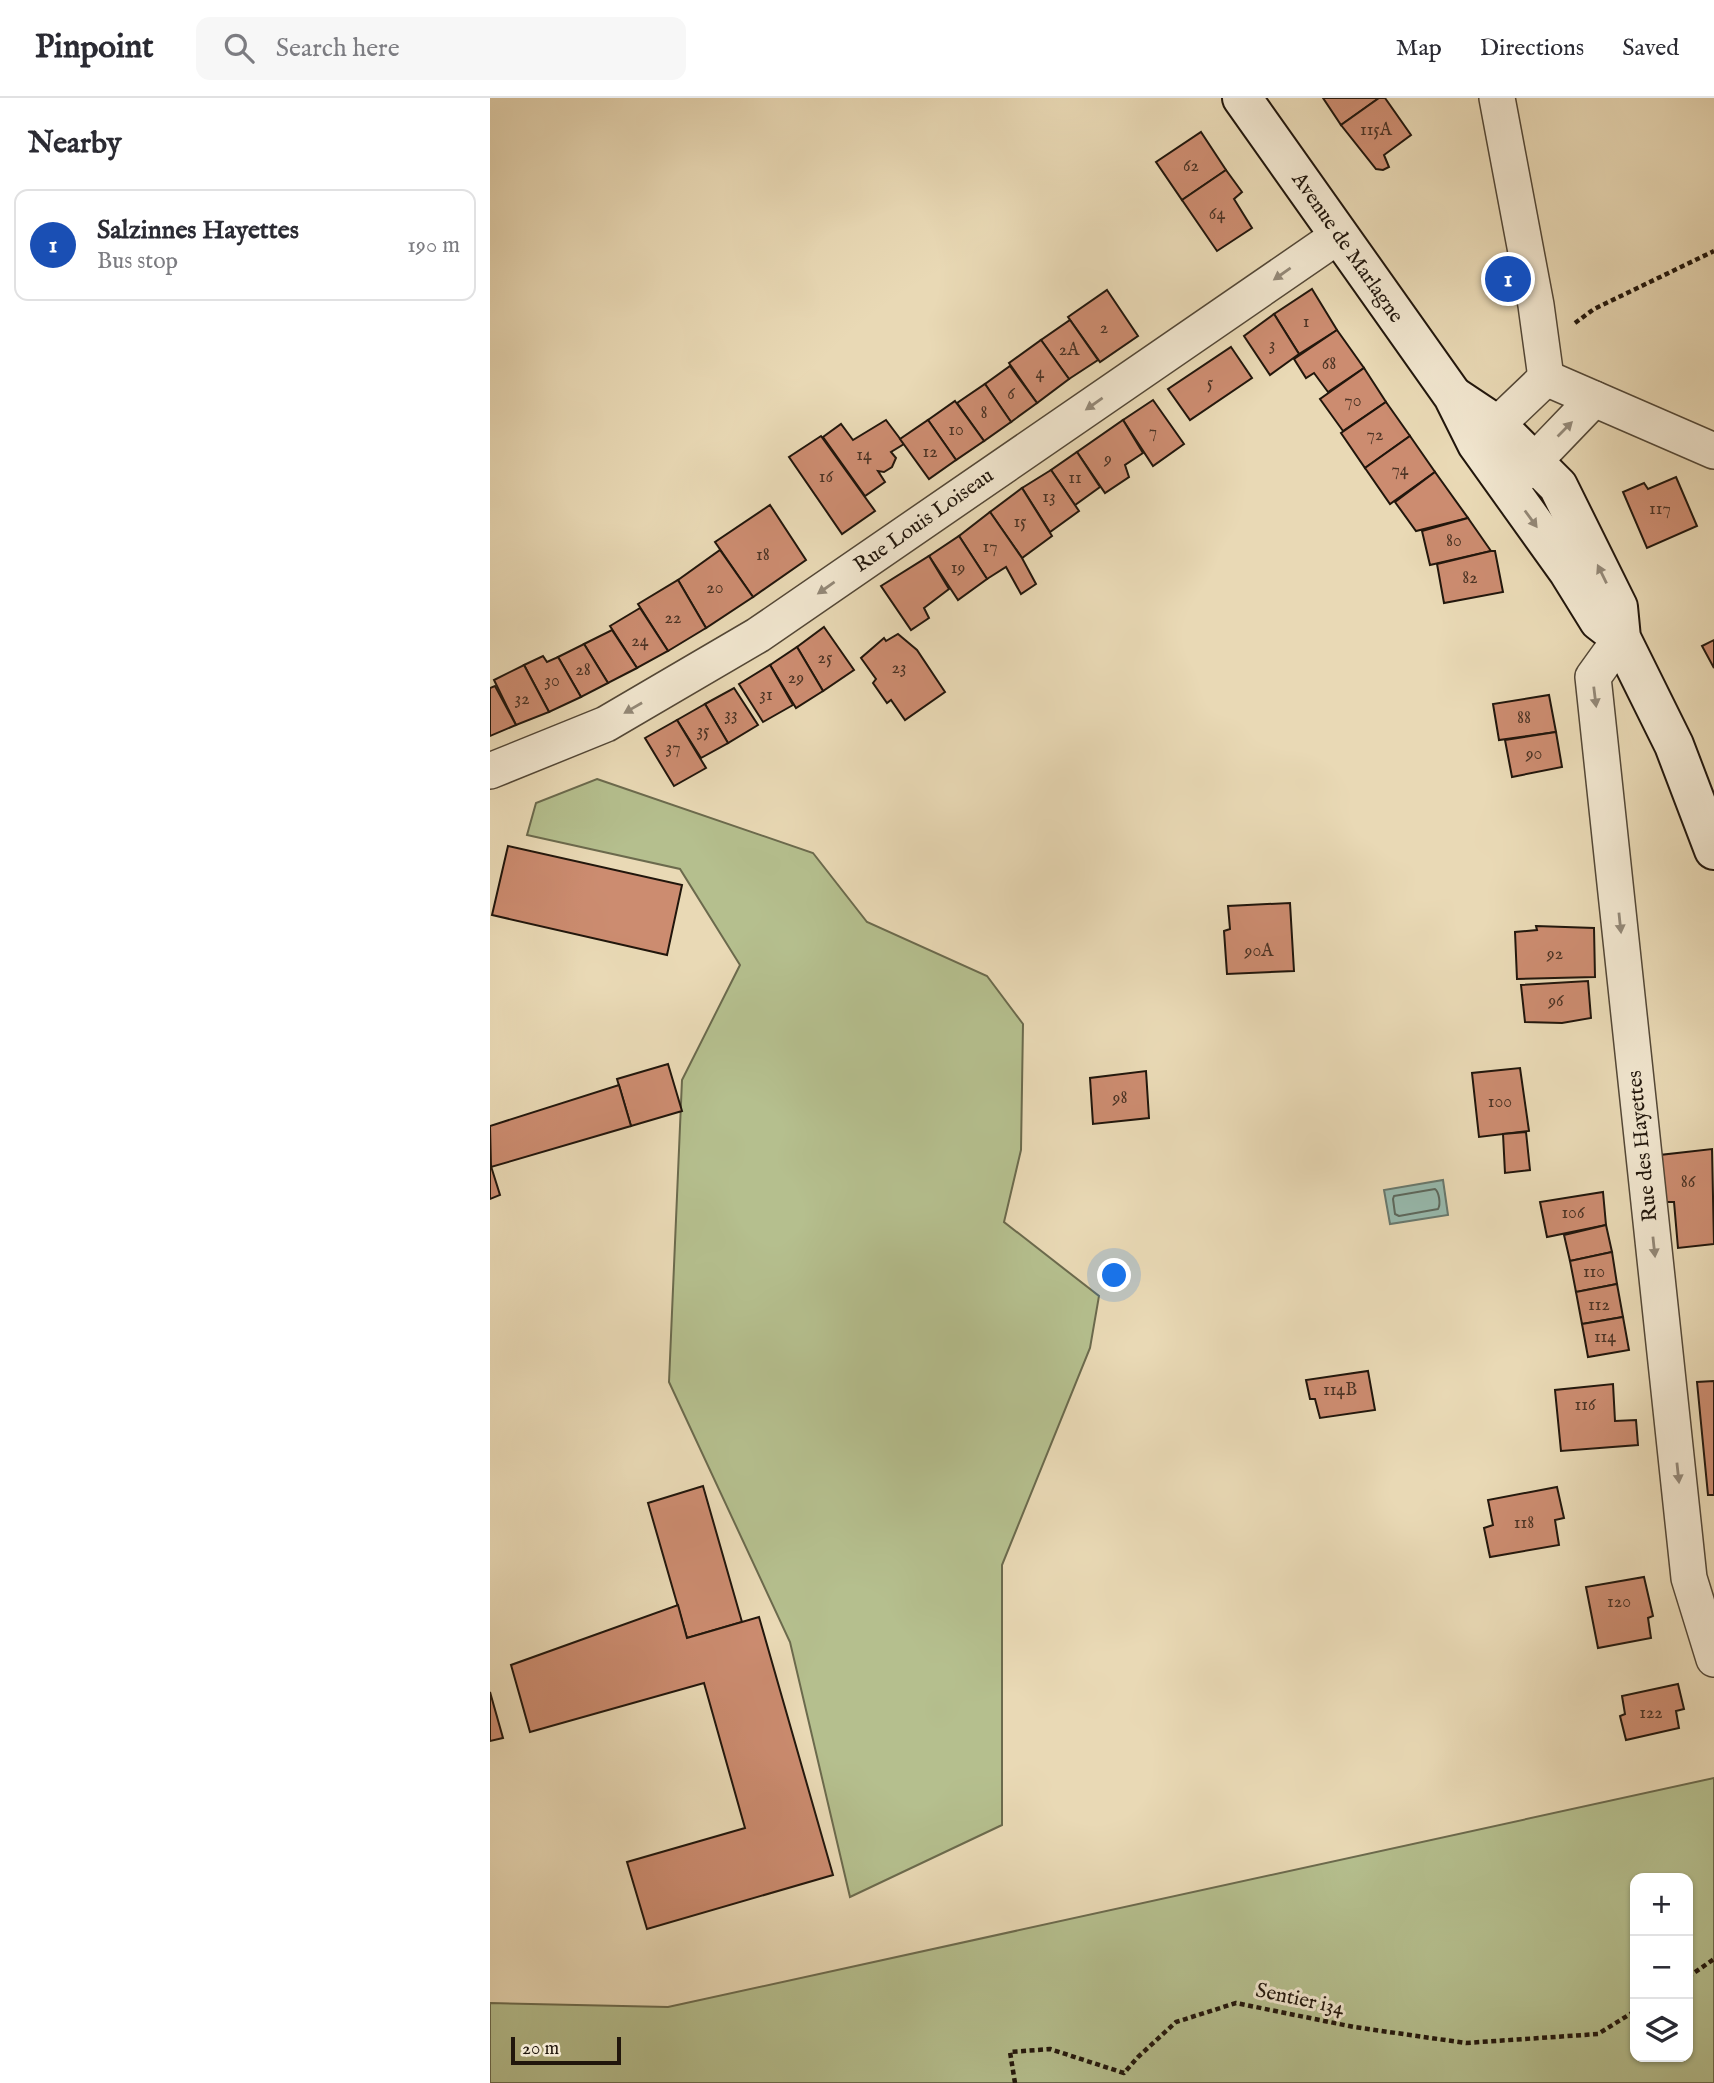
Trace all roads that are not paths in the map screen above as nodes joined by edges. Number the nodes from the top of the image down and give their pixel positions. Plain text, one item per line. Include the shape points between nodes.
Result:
1 (1242, 98) edge
2 (1497, 98) edge
3 (1338, 236) junction
4 (1544, 362) junction
5 (1594, 399) junction
6 (1487, 434) junction
7 (1714, 451) edge
8 (1533, 461) junction
9 (1621, 638) junction
10 (490, 771) edge
11 (1714, 850) edge
12 (1714, 1659) edge

1 - 3 main road, Avenue de Marlagne
2 - 4 street
3 - 6 main road, Avenue de Marlagne via 1453,396
3 -> 10 street, Rue Louis Loiseau via 758,635 606,724
4 - 5 street
4 - 6 street
5 - 7 street
8 -> 5 street
6 - 8 main road, Avenue de Marlagne
6 -> 9 main road, Avenue de Marlagne via 1599,621
9 -> 8 main road, Avenue de Marlagne via 1618,607 1592,554 1558,486
9 - 11 main road, Avenue de Marlagne via 1674,745
9 -> 12 street, Rue des Hayettes via 1592,677 1689,1578

